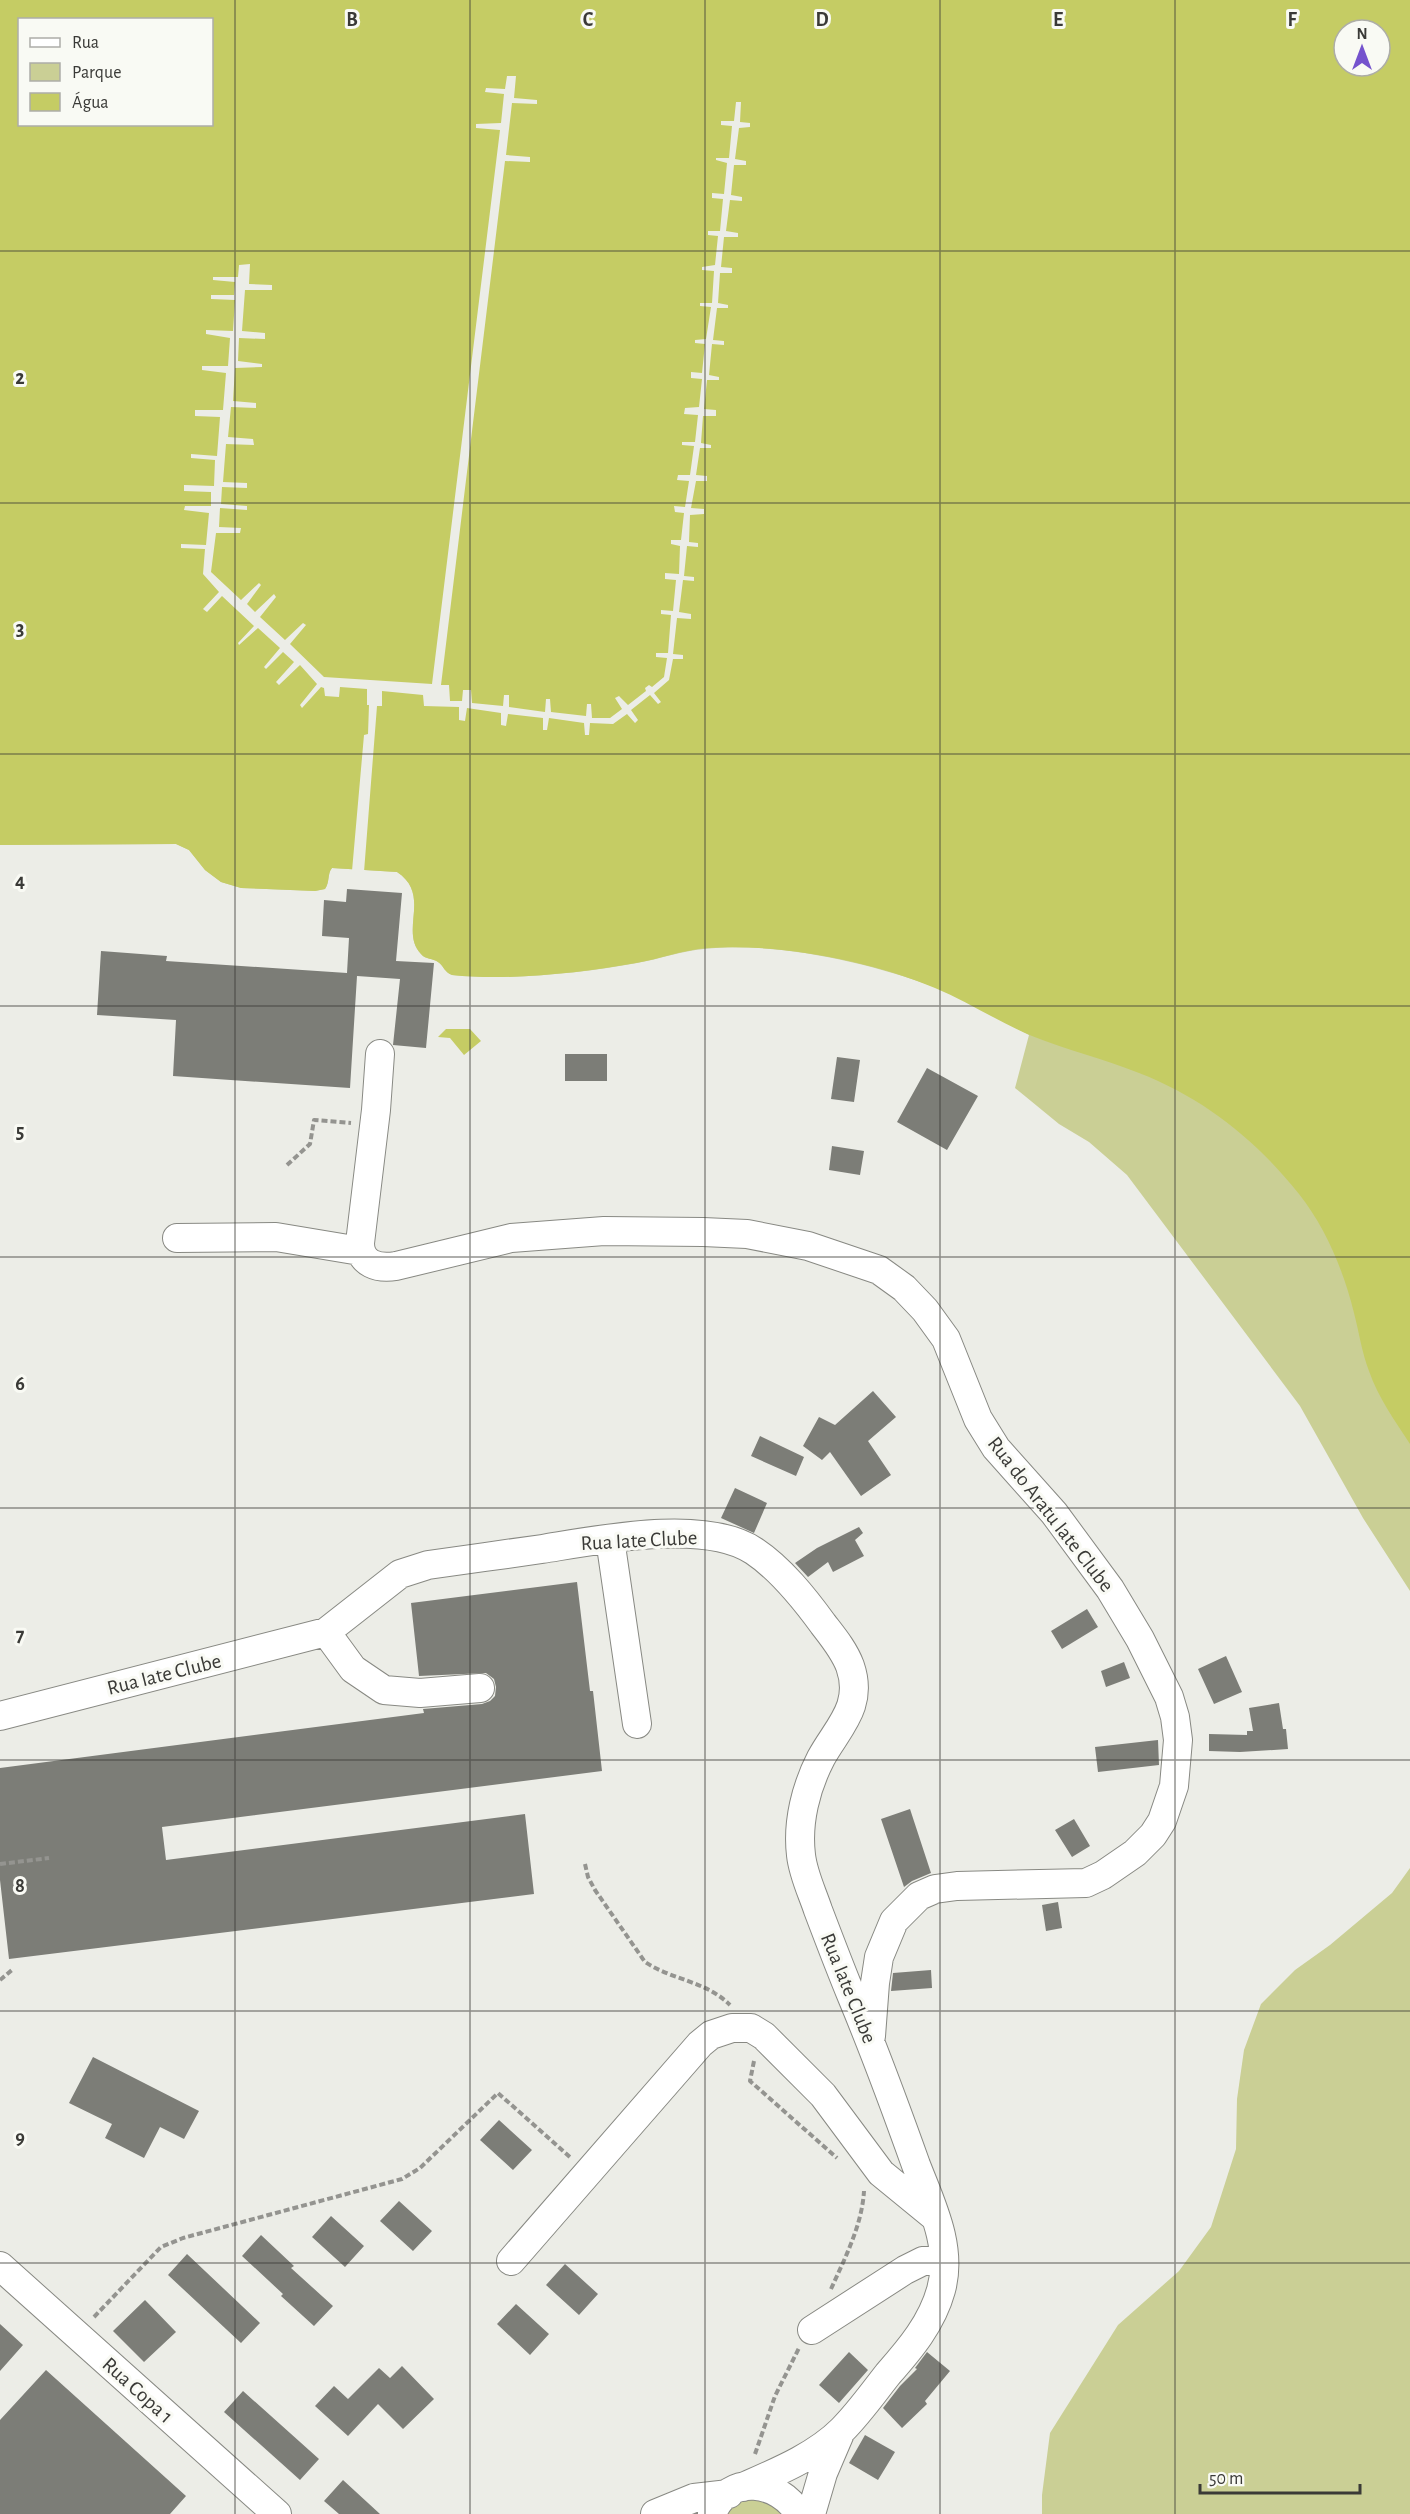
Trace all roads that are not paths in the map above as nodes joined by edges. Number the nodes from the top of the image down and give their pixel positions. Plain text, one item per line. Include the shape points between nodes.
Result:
1 (380, 1054) dead end
2 (177, 1238) dead end
3 (360, 1251) junction
4 (610, 1539) junction
5 (326, 1632) junction
6 (480, 1688) dead end
7 (0, 1716) edge
8 (637, 1724) dead end
9 (871, 2041) junction
10 (936, 2218) junction
11 (944, 2259) junction
12 (511, 2261) dead end
13 (0, 2266) edge
14 (812, 2330) road end
15 (841, 2431) junction
16 (728, 2498) edge
17 (277, 2514) edge
18 (655, 2514) edge
19 (799, 2514) edge
20 (811, 2514) edge

1 - 3 street
2 - 3 street via 276,1237
3 - 9 street, Rua do Aratu Iate Clube via 369,1263 382,1268 511,1238 604,1232 747,1234 808,1246 879,1270 925,1310 946,1340 978,1419 996,1448 1076,1541 1116,1599 1169,1697 1178,1740 1174,1786 1162,1821 1135,1853 1086,1883 957,1886 920,1896 894,1921 879,1957
4 - 5 street, Rua Iate Clube via 428,1565 399,1574
4 - 8 street
4 - 9 street, Rua Iate Clube via 678,1534 735,1541 752,1549 772,1565 813,1611 842,1650 851,1669 852,1705 810,1782 803,1807 801,1856 827,1934
5 - 6 street via 353,1669 384,1690 420,1693
5 - 7 street, Rua Iate Clube
9 - 10 street, Rua Iate Clube
10 - 11 street, Rua Iate Clube
10 - 12 street via 881,2172 823,2095 764,2036 751,2028 732,2028 711,2035 700,2044
11 - 14 street via 923,2261 905,2270
11 - 15 street, Rua Iate Clube via 942,2289 919,2336
13 - 17 street, Rua Copa 1
15 - 16 street via 782,2470
15 - 20 street
16 - 18 street via 694,2498
16 - 19 street via 761,2486 778,2491

